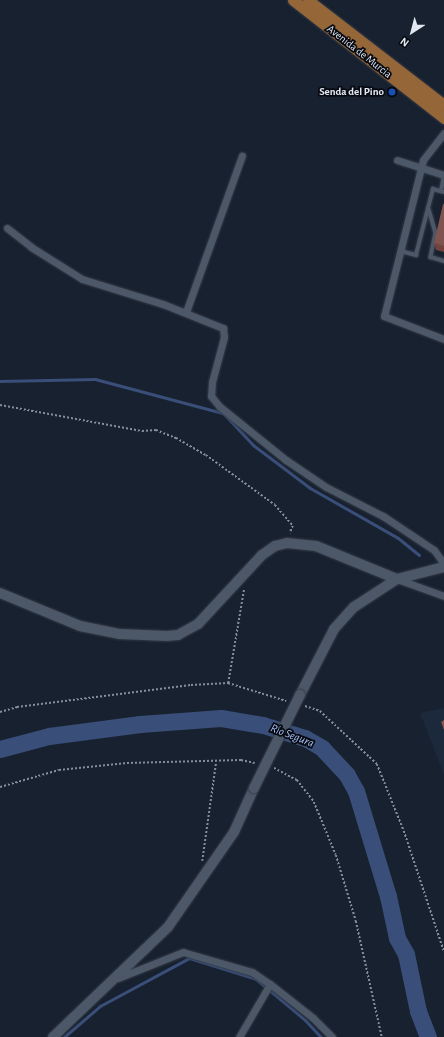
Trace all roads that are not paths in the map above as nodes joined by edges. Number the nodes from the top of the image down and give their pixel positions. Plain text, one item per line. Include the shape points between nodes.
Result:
1 (293, 0) edge
2 (308, 0) edge
3 (378, 60) junction
4 (413, 87) junction
5 (444, 105) edge
6 (444, 118) edge
7 (444, 132) edge
8 (242, 156) dead end
9 (397, 160) dead end
10 (420, 169) junction
11 (444, 175) edge
12 (442, 192) edge
13 (428, 208) junction
14 (7, 228) dead end
15 (400, 251) junction
16 (444, 261) edge
17 (186, 312) junction
18 (444, 339) edge
19 (444, 564) edge
20 (444, 567) edge
21 (397, 579) junction
22 (0, 593) edge
23 (444, 596) edge
24 (117, 978) junction
25 (270, 984) junction
26 (53, 1037) edge
27 (239, 1037) edge
28 (332, 1037) edge

1 - 3 main road, Avenida de Murcia
2 - 3 main road, Avenida de Murcia
3 - 4 main road, Avenida de Murcia
4 - 5 main road, Avenida de Murcia
4 - 6 main road, Avenida de Murcia
7 - 10 street via 423,160
8 - 17 street
9 - 10 street
10 - 11 street
10 - 15 street
11 - 12 lane
12 - 13 lane via 433,189
13 - 15 lane via 416,255
13 - 16 lane via 436,234 431,257
14 - 17 street via 82,280
15 - 18 street via 384,316
17 - 19 street via 223,328 224,337 212,382 211,396 219,406 286,460 326,487 383,516 434,550
20 - 21 main road
21 - 22 main road via 316,546 287,542 274,546 262,555 198,624 178,635 167,636 120,634 80,626
21 - 23 street
21 - 24 main road, bridge via 354,607 334,629 234,832 168,927
24 - 25 street via 183,952 252,972
24 - 26 main road
25 - 27 street
25 - 28 street via 313,1018

